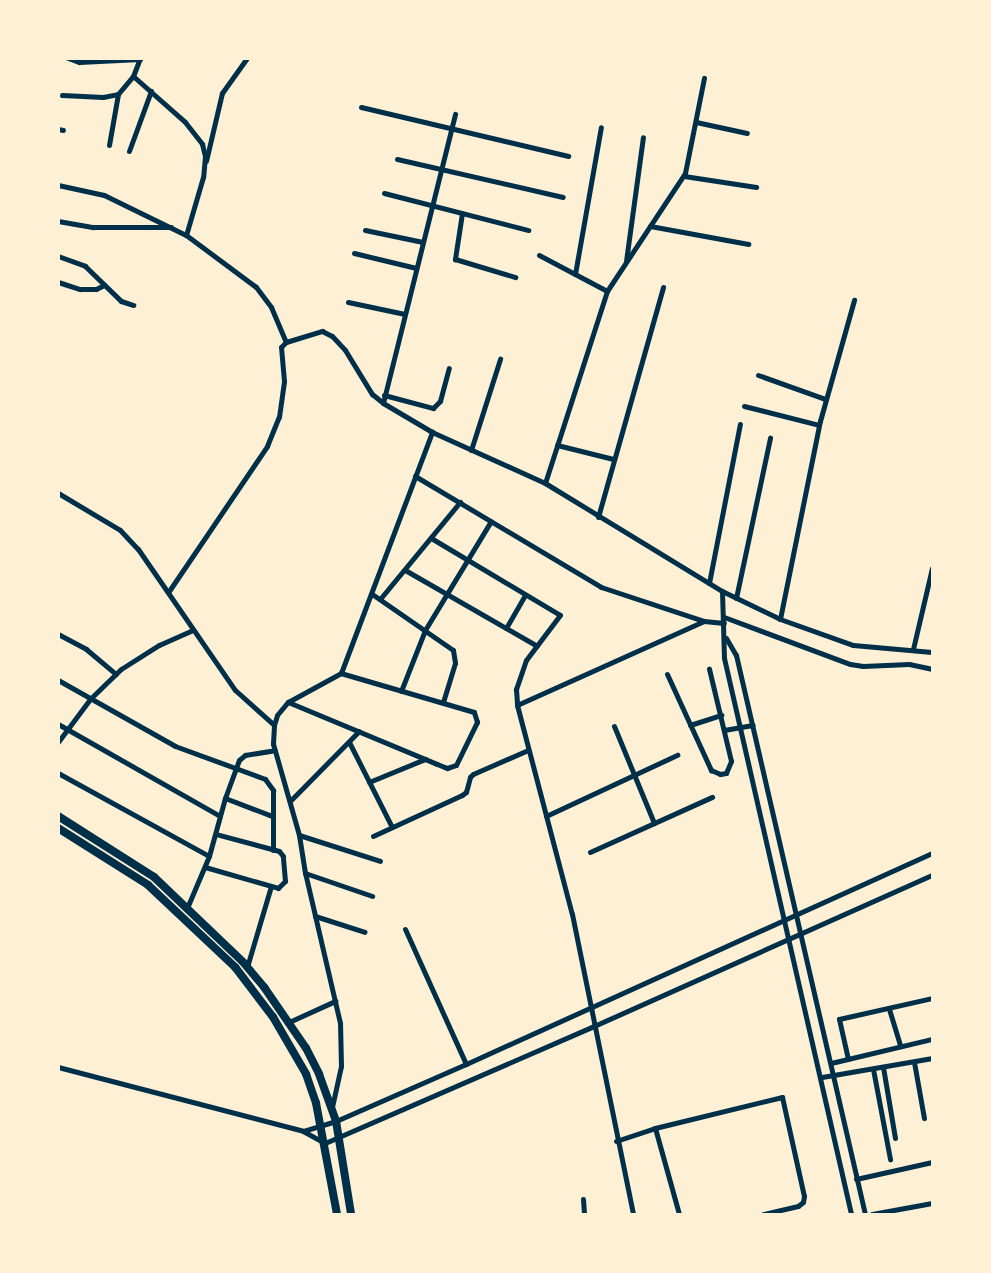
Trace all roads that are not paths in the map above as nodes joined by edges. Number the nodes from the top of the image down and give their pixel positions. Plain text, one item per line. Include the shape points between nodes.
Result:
1 (68, 58) edge
2 (247, 58) edge
3 (140, 59) edge
4 (133, 76) junction
5 (704, 78) dead end
6 (151, 91) junction
7 (118, 94) junction
8 (62, 95) dead end
9 (362, 107) dead end
10 (455, 114) dead end
11 (696, 122) junction
12 (601, 127) dead end
13 (452, 129) junction
14 (747, 133) dead end
15 (643, 137) dead end
16 (109, 145) dead end
17 (129, 151) dead end
18 (568, 156) dead end
19 (397, 159) dead end
20 (205, 164) junction
21 (441, 171) junction
22 (684, 176) junction
23 (58, 185) edge
24 (756, 187) dead end
25 (384, 193) dead end
26 (563, 196) dead end
27 (432, 206) junction
28 (462, 213) junction
29 (58, 221) edge
30 (650, 226) junction
31 (172, 227) junction
32 (365, 230) dead end
33 (528, 230) dead end
34 (186, 235) junction
35 (423, 242) junction
36 (748, 244) dead end
37 (354, 253) dead end
38 (539, 255) dead end
39 (58, 256) edge
40 (626, 263) junction
41 (417, 268) junction
42 (575, 274) junction
43 (515, 277) dead end
44 (58, 282) edge
45 (104, 285) junction
46 (663, 287) dead end
47 (607, 291) junction
48 (854, 300) dead end
49 (348, 302) dead end
50 (133, 305) dead end
51 (405, 314) junction
52 (286, 342) junction
53 (500, 359) dead end
54 (449, 368) dead end
55 (758, 375) dead end
56 (384, 394) junction
57 (825, 399) junction
58 (383, 403) junction
59 (744, 406) dead end
60 (740, 424) dead end
61 (819, 425) junction
62 (432, 432) junction
63 (770, 438) dead end
64 (557, 445) junction
65 (471, 450) junction
66 (613, 459) junction
67 (416, 476) junction
68 (545, 483) junction
69 (58, 493) edge
70 (460, 502) junction
71 (598, 518) junction
72 (491, 521) junction
73 (431, 538) junction
74 (466, 559) junction
75 (933, 567) edge
76 (405, 570) junction
77 (709, 583) junction
78 (170, 591) junction
79 (722, 591) junction
80 (372, 594) junction
81 (446, 594) junction
82 (525, 595) junction
83 (736, 598) junction
84 (380, 599) junction
85 (780, 619) junction
86 (724, 620) junction
87 (704, 621) junction
88 (506, 628) junction
89 (193, 630) junction
90 (425, 630) junction
91 (58, 634) edge
92 (725, 636) junction
93 (537, 646) junction
94 (913, 649) junction
95 (933, 652) edge
96 (709, 669) dead end
97 (933, 669) edge
98 (341, 673) junction
99 (116, 674) junction
100 (666, 674) dead end
101 (58, 680) edge
102 (401, 691) junction
103 (90, 699) junction
104 (288, 702) junction
105 (443, 702) junction
106 (517, 705) junction
107 (721, 715) junction
108 (58, 724) edge
109 (274, 725) junction
110 (690, 725) junction
111 (753, 725) junction
112 (614, 726) dead end
113 (740, 728) junction
114 (67, 729) junction
115 (724, 730) junction
116 (359, 731) junction
117 (58, 742) edge
118 (349, 742) junction
119 (275, 750) junction
120 (528, 750) junction
121 (676, 755) dead end
122 (425, 759) junction
123 (236, 767) junction
124 (58, 773) edge
125 (634, 775) junction
126 (369, 782) junction
127 (712, 797) dead end
128 (225, 798) junction
129 (290, 801) junction
130 (58, 816) edge
131 (220, 816) junction
132 (272, 816) junction
133 (546, 816) junction
134 (654, 823) junction
135 (392, 827) junction
136 (58, 828) edge
137 (216, 834) junction
138 (299, 835) junction
139 (373, 836) dead end
140 (273, 849) junction
141 (590, 852) dead end
142 (933, 853) edge
143 (209, 856) junction
144 (380, 861) dead end
145 (206, 867) junction
146 (305, 873) junction
147 (933, 874) edge
148 (271, 886) junction
149 (372, 896) dead end
150 (187, 908) junction
151 (796, 915) junction
152 (315, 916) junction
153 (784, 920) junction
154 (405, 929) dead end
155 (365, 932) dead end
156 (800, 932) junction
157 (788, 938) junction
158 (247, 967) junction
159 (933, 998) edge
160 (335, 1001) junction
161 (592, 1008) junction
162 (889, 1009) junction
163 (289, 1022) junction
164 (594, 1026) junction
165 (933, 1039) edge
166 (900, 1046) junction
167 (848, 1059) junction
168 (933, 1059) edge
169 (914, 1062) junction
170 (831, 1063) junction
171 (466, 1064) junction
172 (58, 1067) edge
173 (883, 1067) junction
174 (873, 1069) junction
175 (834, 1075) junction
176 (822, 1077) junction
177 (332, 1109) junction
178 (924, 1118) dead end
179 (336, 1121) junction
180 (322, 1127) junction
181 (655, 1128) junction
182 (303, 1131) junction
183 (338, 1137) junction
184 (895, 1138) dead end
185 (616, 1140) junction
186 (325, 1143) junction
187 (890, 1159) dead end
188 (933, 1162) edge
189 (856, 1179) junction
190 (583, 1198) dead end
191 (933, 1203) edge
192 (337, 1215) edge
193 (351, 1215) edge
194 (584, 1215) edge
195 (633, 1215) edge
196 (679, 1215) edge
197 (763, 1215) edge
198 (851, 1215) edge
199 (865, 1215) edge
200 (872, 1215) edge

1 - 3 street via 79,62
2 - 20 street via 222,93
3 - 4 street
4 - 6 street
4 - 7 street
5 - 11 street
6 - 17 street
6 - 20 street via 185,122 202,144
7 - 8 street
7 - 16 street
9 - 13 street
10 - 13 street
11 - 14 street
11 - 22 street
12 - 42 street
13 - 18 street
13 - 21 street
15 - 40 street
19 - 21 street
20 - 34 street
21 - 26 street
21 - 27 street
22 - 24 street
22 - 30 street
23 - 31 street via 104,195
25 - 27 street
27 - 28 street
27 - 35 street
28 - 33 street
28 - 43 street via 455,259
29 - 31 street via 93,226
30 - 36 street
30 - 40 street
31 - 34 street
32 - 35 street
34 - 52 street via 256,287 271,307
35 - 41 street
37 - 41 street
38 - 42 street
39 - 45 street via 85,266
40 - 47 street
41 - 51 street
42 - 47 street
44 - 45 street via 80,289
45 - 50 street via 121,301
46 - 66 street
47 - 64 street
48 - 57 street
49 - 51 street
51 - 56 street
52 - 58 street via 322,331 332,336 372,394
52 - 78 street via 280,351 284,381 279,417 267,446
53 - 65 street
54 - 56 street via 440,401 433,408
55 - 57 street
56 - 58 street
57 - 61 street
58 - 62 street
59 - 61 street
60 - 77 street
61 - 85 street
62 - 65 street
62 - 67 street
63 - 83 street
64 - 66 street
64 - 68 street
65 - 68 street
66 - 71 street
67 - 70 street
67 - 80 street
68 - 71 street
69 - 78 street via 120,530
70 - 72 street
70 - 73 street
71 - 77 street
72 - 74 street
72 - 87 street via 601,587
73 - 74 street
73 - 76 street
74 - 81 street
74 - 82 street
75 - 94 street
76 - 81 street
76 - 84 street
77 - 79 street
78 - 89 street
79 - 83 street
79 - 86 street
80 - 84 street
80 - 98 street
81 - 88 street
81 - 90 street
82 - 88 street
82 - 93 street via 560,615
83 - 85 street
84 - 90 street
85 - 94 street via 853,645
86 - 87 street
86 - 92 street
86 - 97 street via 850,664 909,664
87 - 106 street
88 - 93 street
89 - 99 street via 159,645
89 - 109 street via 235,690
90 - 102 street
90 - 105 street via 453,650 455,656
91 - 99 street via 86,649
92 - 111 street via 736,655
92 - 113 street via 724,658
93 - 106 street via 520,673
94 - 95 street
96 - 107 street
98 - 102 street
98 - 104 street
99 - 103 street
100 - 110 street
101 - 103 street
102 - 105 street
103 - 114 street
103 - 123 street via 175,746
104 - 109 street
104 - 116 street
105 - 122 street via 474,712 477,722 452,768
106 - 120 street
107 - 110 street
107 - 115 street
108 - 114 street
109 - 119 street
110 - 115 street via 711,770 720,774 726,773 731,761
111 - 113 street
111 - 151 street
112 - 125 street
113 - 115 street
113 - 153 street
114 - 117 street
114 - 131 street
116 - 118 street
116 - 122 street
118 - 126 street
118 - 129 street
119 - 123 street via 245,755
119 - 129 street
120 - 133 street
120 - 135 street via 473,774 462,795
121 - 125 street
122 - 126 street
123 - 128 street
123 - 132 street via 270,784
124 - 143 street
125 - 133 street
125 - 134 street
126 - 135 street
127 - 134 street
128 - 131 street
128 - 132 street
129 - 138 street
130 - 150 main road via 154,877
131 - 137 street
132 - 140 street
133 - 161 street via 564,878
134 - 141 street
135 - 139 street
136 - 180 main road via 148,885 235,967 297,1056
137 - 140 street
137 - 143 street
138 - 144 street
138 - 146 street
140 - 148 street via 283,856 285,881 282,887
142 - 151 street
143 - 145 street
145 - 148 street
145 - 150 street
146 - 149 street
146 - 152 street
147 - 156 street
148 - 158 street
150 - 158 main road
151 - 153 street
151 - 156 street
152 - 155 street
152 - 160 street
153 - 157 street
153 - 161 street
154 - 171 street
156 - 157 street
156 - 170 street
157 - 164 street
157 - 176 street
158 - 163 main road
159 - 162 street
160 - 163 street
160 - 177 street via 341,1066
161 - 164 street
161 - 171 street
162 - 166 street
162 - 167 street via 838,1019
163 - 177 main road via 319,1074
164 - 183 street
164 - 185 street
165 - 166 street
166 - 167 street
167 - 170 street
168 - 169 street
169 - 173 street
169 - 178 street
170 - 175 street
171 - 179 street
172 - 182 street
173 - 174 street
173 - 184 street
174 - 175 street
174 - 187 street
175 - 176 street
175 - 189 street
176 - 198 street
177 - 179 main road
179 - 180 street
179 - 183 main road
180 - 182 street
180 - 186 main road
181 - 185 street
181 - 196 street
181 - 197 street via 782,1097 804,1196 798,1206
182 - 186 street
183 - 186 street
183 - 193 main road
185 - 195 street
186 - 192 main road
188 - 189 street
189 - 199 street
190 - 194 street
191 - 200 street

